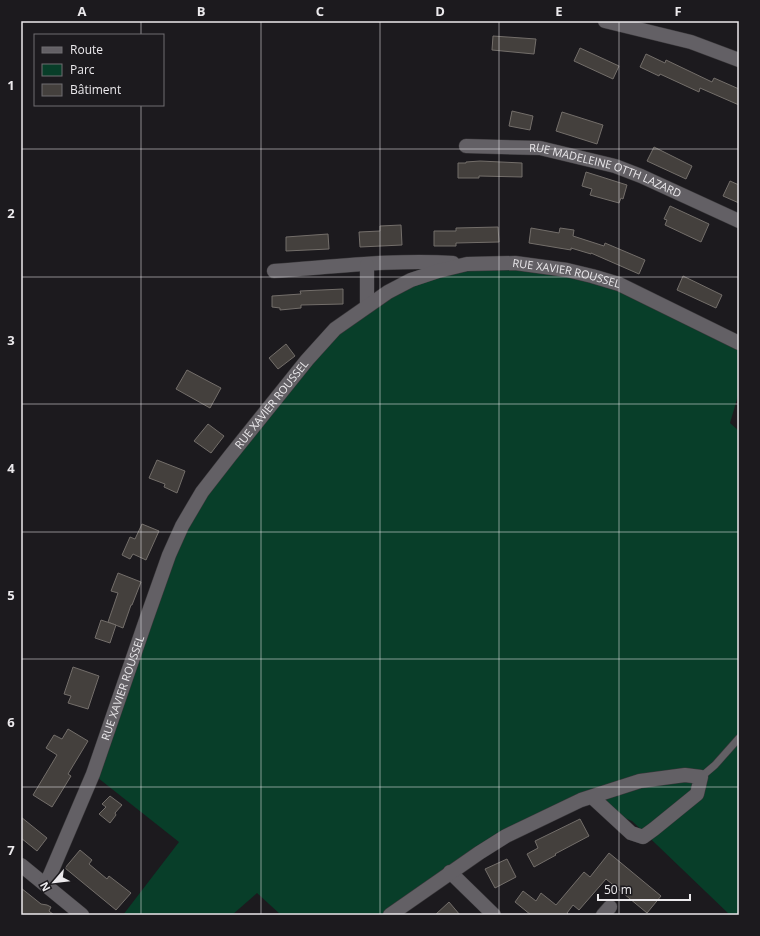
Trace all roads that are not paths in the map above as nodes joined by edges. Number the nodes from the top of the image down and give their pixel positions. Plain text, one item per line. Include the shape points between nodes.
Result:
1 (605, 21) edge
2 (739, 60) edge
3 (466, 146) dead end
4 (739, 221) edge
5 (467, 264) junction
6 (367, 265) junction
7 (274, 271) dead end
8 (366, 306) junction
9 (739, 343) edge
10 (739, 738) edge
11 (701, 778) junction
12 (592, 797) junction
13 (21, 865) edge
14 (450, 872) junction
15 (45, 884) junction
16 (82, 915) edge
17 (390, 915) edge
18 (494, 915) edge

1 - 2 street via 692,42
3 - 4 street, RUE MADELEINE OTTH LAZARD via 540,148 615,166
5 - 6 street via 434,262
5 - 8 street, RUE XAVIER ROUSSEL via 411,280
5 - 9 street, RUE XAVIER ROUSSEL via 515,263 592,276 619,284
6 - 7 street
6 - 8 street
8 - 15 street, RUE XAVIER ROUSSEL via 335,329 271,403 202,492 182,526 169,555 94,774
10 - 11 lane
11 - 12 street via 685,776 640,781
11 - 12 street via 697,794 643,837 631,833
12 - 14 street via 506,836
13 - 15 street
14 - 17 street
14 - 18 street
15 - 16 street

